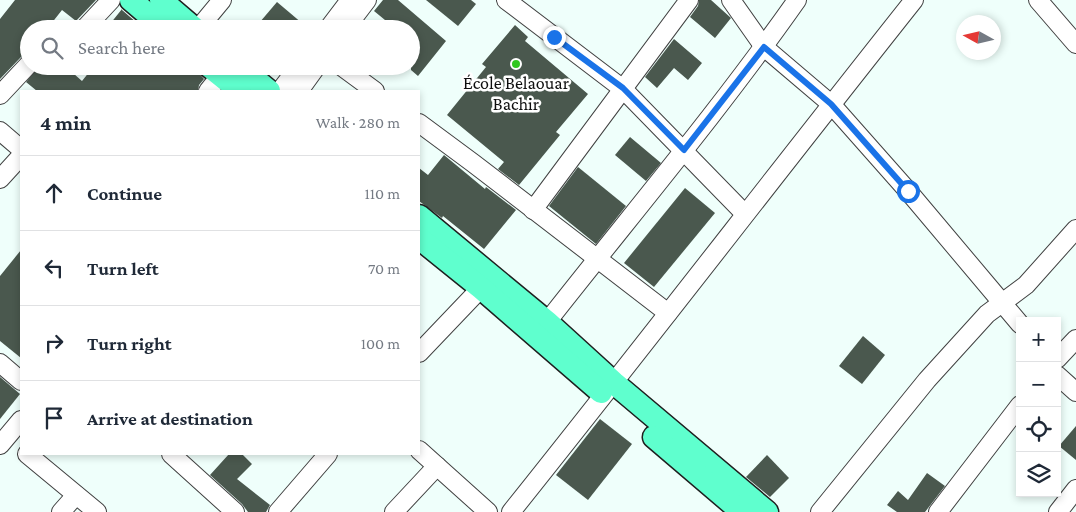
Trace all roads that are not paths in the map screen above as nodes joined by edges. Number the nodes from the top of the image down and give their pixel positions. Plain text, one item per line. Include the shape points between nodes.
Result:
1 (111, 0) edge
2 (131, 0) edge
3 (161, 0) edge
4 (222, 0) edge
5 (350, 0) edge
6 (367, 0) edge
7 (506, 0) edge
8 (689, 0) edge
9 (731, 0) edge
10 (798, 0) edge
11 (914, 0) edge
12 (1038, 0) edge
13 (92, 20) edge
14 (154, 20) edge
15 (185, 20) edge
16 (204, 20) edge
17 (335, 20) edge
18 (352, 20) edge
19 (1076, 44) edge
20 (764, 47) junction
21 (20, 74) edge
22 (219, 75) edge
23 (292, 75) edge
24 (311, 75) edge
25 (353, 75) edge
26 (623, 88) junction
27 (239, 90) edge
28 (266, 90) edge
29 (281, 90) edge
30 (300, 90) edge
31 (374, 90) edge
32 (0, 95) edge
33 (831, 104) junction
34 (420, 124) edge
35 (0, 131) edge
36 (20, 148) edge
37 (684, 150) junction
38 (20, 157) edge
39 (0, 180) edge
40 (533, 210) junction
41 (745, 214) junction
42 (420, 217) edge
43 (1076, 229) edge
44 (420, 239) edge
45 (596, 259) junction
46 (481, 288) junction
47 (1002, 303) junction
48 (668, 313) junction
49 (1016, 319) edge
50 (547, 322) junction
51 (1076, 338) edge
52 (420, 352) edge
53 (1061, 355) edge
54 (0, 363) edge
55 (1061, 379) edge
56 (20, 380) edge
57 (609, 389) junction
58 (1076, 392) edge
59 (1018, 407) edge
60 (20, 421) edge
61 (4, 441) edge
62 (20, 449) edge
63 (420, 451) edge
64 (29, 455) edge
65 (172, 455) edge
66 (327, 455) edge
67 (437, 466) junction
68 (1076, 489) edge
69 (76, 495) junction
70 (62, 512) edge
71 (97, 512) edge
72 (235, 512) edge
73 (278, 512) edge
74 (394, 512) edge
75 (488, 512) edge
76 (511, 512) edge
77 (742, 512) edge
78 (767, 512) edge
79 (820, 512) edge
80 (938, 512) edge
81 (1058, 512) edge

1 - 13 street
2 - 14 main road
3 - 15 main road
4 - 16 street
5 - 17 street
6 - 18 street
7 - 26 street
8 - 26 street
9 - 20 street
10 - 20 street
11 - 33 street
12 - 19 street
20 - 33 street
20 - 37 street
21 - 32 street
22 - 27 main road
22 - 28 main road
23 - 29 street
24 - 30 street
25 - 31 street
26 - 37 street
26 - 40 street
33 - 41 street
33 - 47 street
34 - 40 street
35 - 36 street
37 - 41 street
37 - 45 street
38 - 39 street
40 - 45 street
41 - 48 street
42 - 50 main road
43 - 47 street via 1026,285
44 - 46 main road
45 - 48 street
45 - 50 street
46 - 52 street
46 - 57 main road
47 - 49 street
47 - 79 street via 987,314 927,380
48 - 57 street
50 - 57 main road
51 - 53 street
54 - 56 street
55 - 58 street
57 - 76 street
57 - 77 main road
57 - 78 main road
59 - 80 street
60 - 61 street
61 - 62 street
63 - 67 street
64 - 69 street
65 - 72 street
66 - 73 street
67 - 74 street
67 - 75 street
68 - 81 street
69 - 70 street
69 - 71 street

